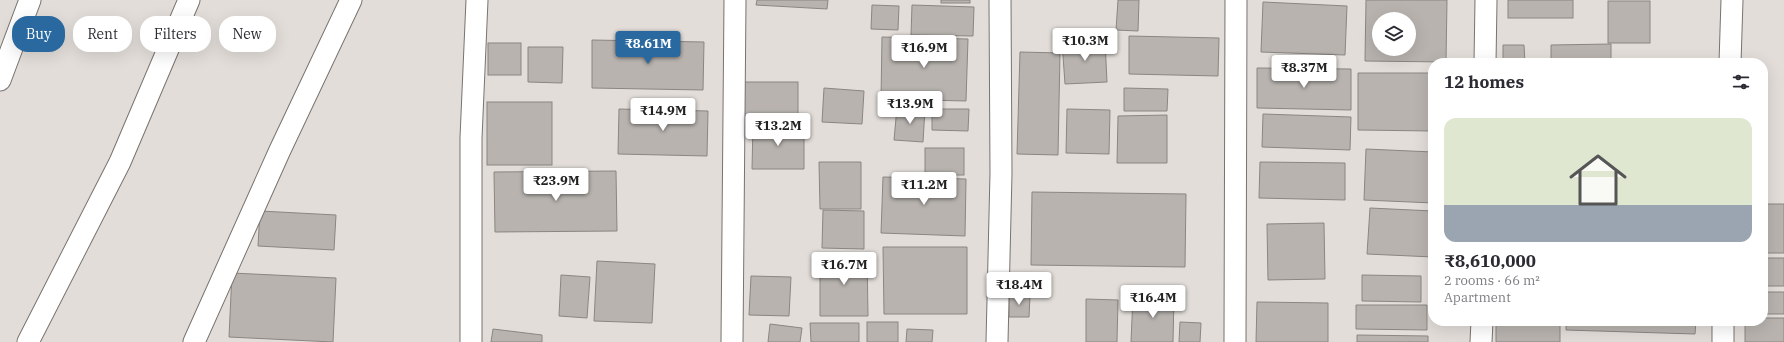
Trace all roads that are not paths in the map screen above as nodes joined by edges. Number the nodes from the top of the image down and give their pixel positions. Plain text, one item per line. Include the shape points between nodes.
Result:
1 (30, 0) edge
2 (189, 0) edge
3 (351, 0) edge
4 (477, 0) edge
5 (735, 0) edge
6 (1000, 0) edge
7 (1236, 0) edge
8 (1486, 0) edge
9 (1732, 0) edge
10 (1485, 58) edge
11 (1730, 58) edge
12 (0, 80) edge
13 (1482, 326) edge
14 (1724, 326) edge
15 (28, 342) edge
16 (194, 342) edge
17 (471, 342) edge
18 (732, 342) edge
19 (997, 342) edge
20 (1235, 342) edge
21 (1481, 342) edge
22 (1723, 342) edge

1 - 12 street
2 - 15 street via 120,162
3 - 16 street
4 - 17 street via 471,138
5 - 18 street
6 - 19 street via 1001,173
7 - 20 street
8 - 10 street
9 - 11 street
13 - 21 street
14 - 22 street

